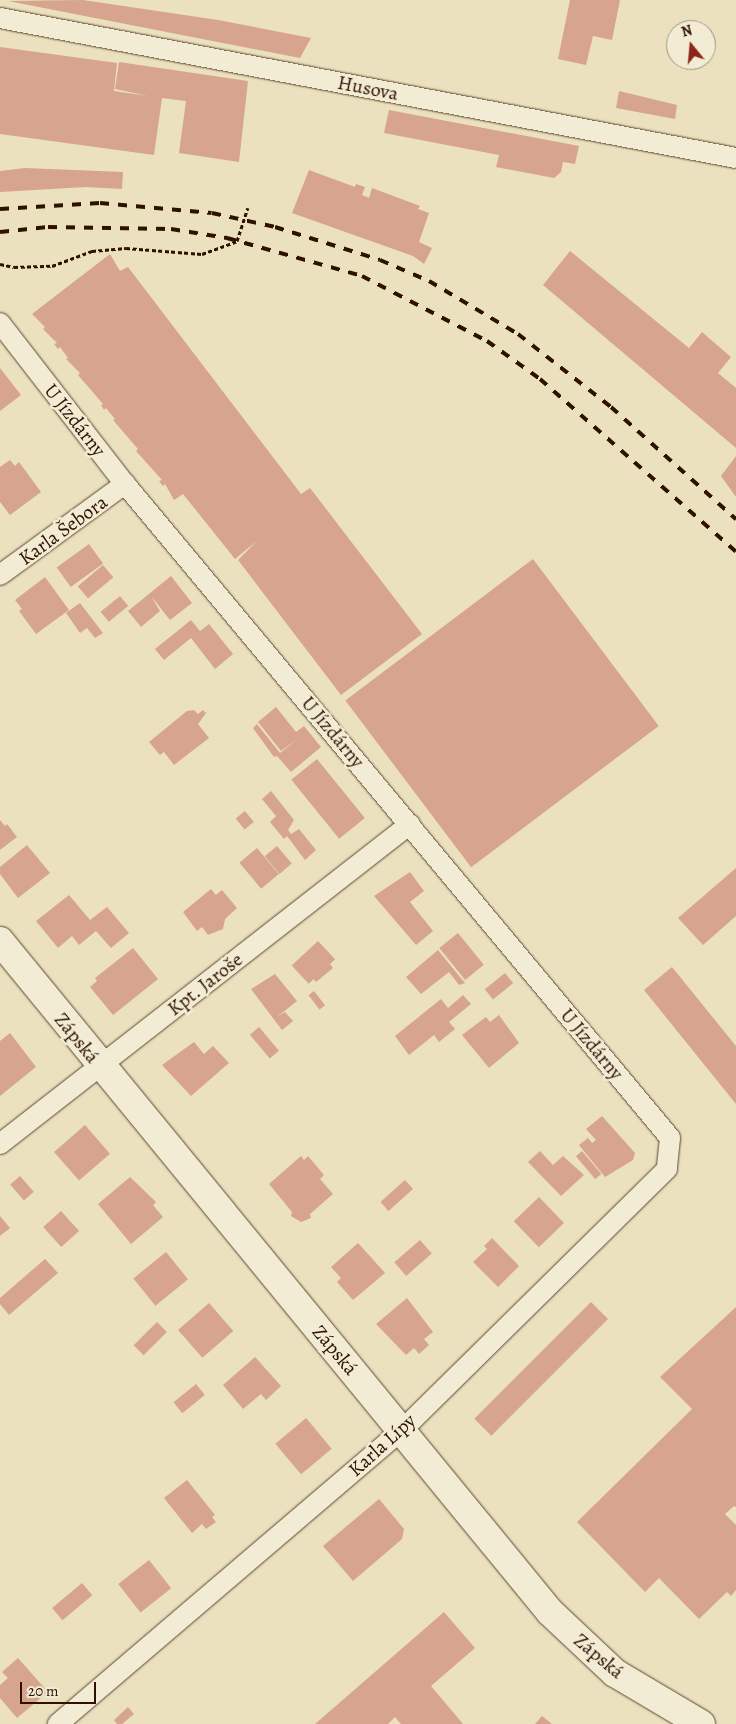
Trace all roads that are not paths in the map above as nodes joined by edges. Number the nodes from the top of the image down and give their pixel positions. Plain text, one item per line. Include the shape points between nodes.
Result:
1 (0, 18) edge
2 (736, 158) edge
3 (0, 323) edge
4 (125, 484) junction
5 (0, 575) edge
6 (410, 824) junction
7 (0, 941) edge
8 (99, 1066) junction
9 (670, 1138) joint
10 (0, 1144) edge
11 (402, 1430) junction
12 (58, 1724) edge
13 (701, 1724) edge

1 - 2 street, Husova
3 - 4 street, U Jízdárny
4 - 5 street, Karla Šebora
4 - 6 street, U Jízdárny
6 - 8 street, Kpt. Jaroše
6 - 9 street, U Jízdárny
7 - 8 street, Zápská
8 - 10 street, Kpt. Jaroše
8 - 11 street, Zápská
9 - 11 street, Karla Lípy via 667,1169
11 - 12 street, Karla Lípy
11 - 13 street, Zápská via 496,1548 581,1644 615,1673

